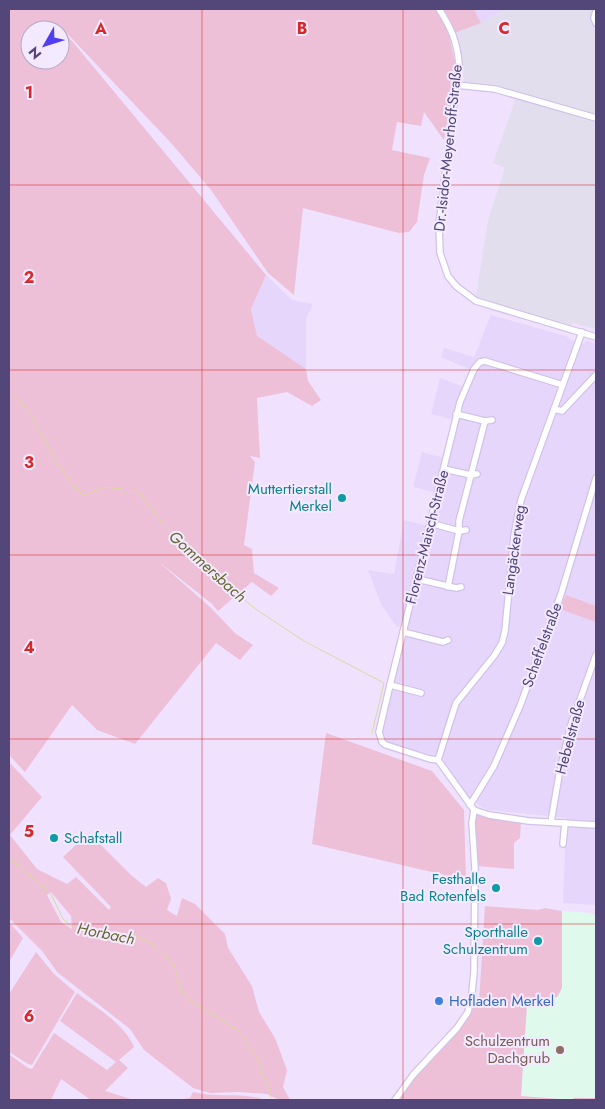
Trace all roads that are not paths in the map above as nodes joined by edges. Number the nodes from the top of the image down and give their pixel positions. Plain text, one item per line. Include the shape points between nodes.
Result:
1 (439, 9) edge
2 (596, 10) edge
3 (595, 22) edge
4 (456, 86) junction
5 (596, 118) edge
6 (582, 332) junction
7 (596, 337) edge
8 (596, 375) edge
9 (563, 385) junction
10 (554, 409) junction
11 (456, 414) junction
12 (492, 420) dead end
13 (485, 421) junction
14 (444, 469) junction
15 (478, 474) dead end
16 (470, 475) junction
17 (596, 478) edge
18 (430, 524) junction
19 (466, 530) dead end
20 (459, 531) junction
21 (417, 579) junction
22 (448, 586) junction
23 (461, 587) dead end
24 (403, 632) junction
25 (448, 640) dead end
26 (596, 655) edge
27 (390, 685) junction
28 (421, 693) dead end
29 (438, 760) junction
30 (472, 807) junction
31 (551, 822) junction
32 (565, 823) junction
33 (596, 825) edge
34 (563, 844) dead end
35 (395, 1100) edge

1 - 4 street, Dr.-Isidor-Meyerhoff-Straße via 452,29 458,50
2 - 3 street
4 - 5 street via 495,89
4 - 6 street, Dr.-Isidor-Meyerhoff-Straße via 438,224 440,253 448,276 476,301
6 - 7 street, Dr.-Isidor-Meyerhoff-Straße
6 - 9 street, Langäckerweg
8 - 10 street via 562,411
9 - 10 street, Langäckerweg
9 - 11 street, Florenz-Maisch-Straße via 480,362 474,369
10 - 29 street, Langäckerweg via 520,500 502,643 456,703
11 - 13 street
11 - 14 street, Florenz-Maisch-Straße
12 - 13 street
13 - 16 street
14 - 16 street
14 - 18 street, Florenz-Maisch-Straße
15 - 16 street
16 - 20 street
17 - 30 street, Scheffelstraße via 561,594 523,698 494,766
18 - 20 street
18 - 21 street, Florenz-Maisch-Straße
19 - 20 street
20 - 22 street
21 - 22 street
21 - 24 street, Florenz-Maisch-Straße
22 - 23 street
24 - 25 street via 443,642
24 - 27 street, Florenz-Maisch-Straße
26 - 31 street, Hebelstraße via 570,725
27 - 28 street
27 - 29 street, Florenz-Maisch-Straße via 380,732 382,742
29 - 30 street
30 - 31 street via 489,815
30 - 35 street via 474,971 468,1012
31 - 32 street
32 - 33 street
32 - 34 street

